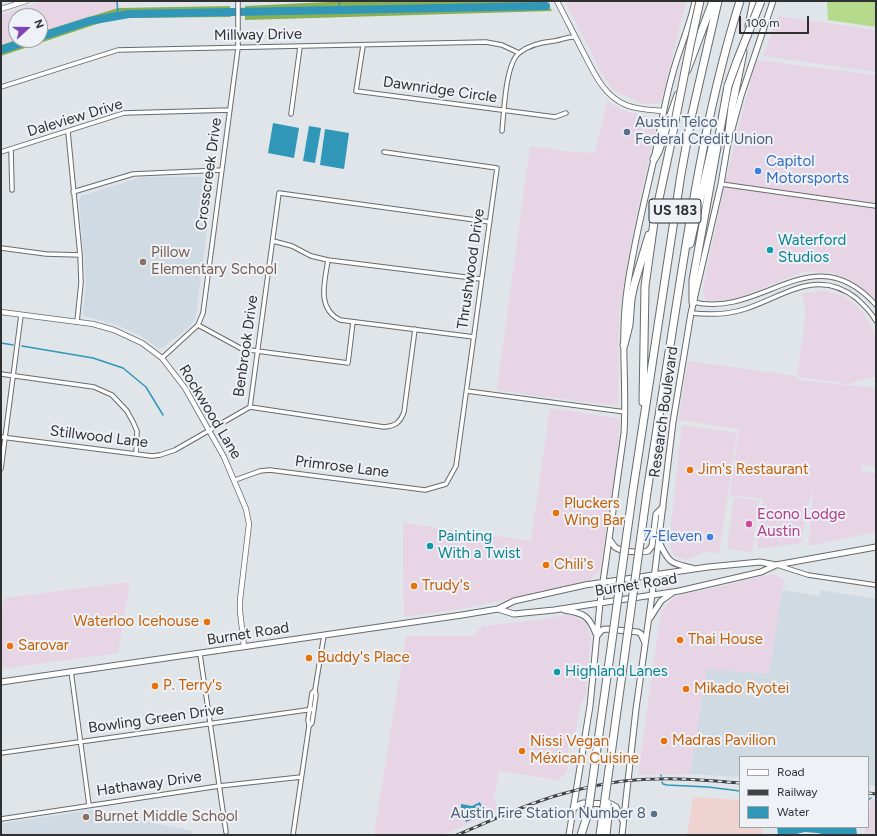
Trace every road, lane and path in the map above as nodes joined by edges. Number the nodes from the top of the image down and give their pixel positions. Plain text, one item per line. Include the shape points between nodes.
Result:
1 (26, 1) edge
2 (238, 1) edge
3 (557, 1) edge
4 (695, 1) edge
5 (700, 1) edge
6 (713, 1) edge
7 (718, 1) edge
8 (740, 1) edge
9 (754, 1) edge
10 (761, 1) edge
11 (774, 1) edge
12 (1, 9) edge
13 (575, 36) junction
14 (363, 46) junction
15 (300, 47) junction
16 (238, 48) junction
17 (519, 54) junction
18 (728, 86) junction
19 (1, 87) edge
20 (230, 110) junction
21 (504, 111) junction
22 (663, 111) junction
23 (566, 113) dead end
24 (291, 114) dead end
25 (502, 131) dead end
26 (68, 132) junction
27 (728, 140) junction
28 (11, 150) junction
29 (1, 152) edge
30 (384, 152) dead end
31 (654, 159) junction
32 (222, 170) junction
33 (721, 184) junction
34 (12, 190) dead end
35 (73, 192) junction
36 (876, 206) edge
37 (490, 222) junction
38 (654, 222) junction
39 (273, 241) junction
40 (1, 248) edge
41 (80, 255) junction
42 (328, 260) junction
43 (481, 279) junction
44 (680, 280) junction
45 (693, 302) junction
46 (876, 306) edge
47 (1, 312) edge
48 (691, 313) junction
49 (21, 315) junction
50 (876, 321) edge
51 (77, 322) junction
52 (353, 322) junction
53 (198, 325) junction
54 (415, 329) junction
55 (474, 337) junction
56 (624, 346) junction
57 (258, 352) junction
58 (162, 358) junction
59 (1, 374) edge
60 (14, 376) junction
61 (467, 391) junction
62 (250, 408) junction
63 (625, 412) junction
64 (642, 422) junction
65 (209, 431) junction
66 (3, 437) edge
67 (136, 454) junction
68 (1, 469) edge
69 (235, 480) junction
70 (446, 484) joint
71 (663, 507) junction
72 (609, 539) junction
73 (658, 541) junction
74 (876, 547) edge
75 (776, 565) junction
76 (697, 569) junction
77 (654, 576) junction
78 (603, 583) junction
79 (876, 585) edge
80 (673, 592) junction
81 (652, 596) junction
82 (600, 603) junction
83 (498, 609) junction
84 (559, 609) junction
85 (649, 621) junction
86 (324, 635) junction
87 (597, 636) junction
88 (645, 644) junction
89 (244, 647) junction
90 (200, 654) junction
91 (71, 671) junction
92 (1, 682) edge
93 (312, 709) junction
94 (210, 723) junction
95 (80, 742) junction
96 (1, 753) edge
97 (301, 777) junction
98 (218, 786) junction
99 (607, 788) junction
100 (89, 805) junction
101 (572, 810) junction
102 (588, 813) junction
103 (1, 819) edge
104 (624, 822) junction
105 (226, 832) dead end
106 (293, 835) edge
107 (568, 835) edge
108 (581, 835) edge
109 (586, 835) edge
110 (600, 835) edge
111 (606, 835) edge
112 (622, 835) edge

1 - 12 street
2 - 16 street, Crosscreek Drive
3 - 13 street
4 - 22 main road
5 - 38 highway, bridge
6 - 31 highway
7 - 64 highway, US 183 via 694,102
8 - 44 highway, US 183 via 709,117 696,178
9 - 27 highway via 732,106
10 - 18 highway, bridge
11 - 27 main road, Research Boulevard
13 - 17 street via 537,44
13 - 22 street via 601,84 612,96 636,109
14 - 15 street, Millway Drive
14 - 17 street, Millway Drive via 486,42 502,45
14 - 21 street, Dawnridge Circle via 356,91
15 - 16 street, Millway Drive
15 - 24 street
16 - 19 street, Millway Drive via 118,50
16 - 20 street, Crosscreek Drive
17 - 21 street via 509,74
18 - 44 highway
18 - 45 highway via 693,280
20 - 26 street, Daleview Drive via 124,113
20 - 32 street, Crosscreek Drive
21 - 23 street, Dawnridge Circle via 556,117
21 - 25 street
22 - 31 main road
26 - 28 street, Daleview Drive
26 - 35 street
27 - 33 main road, Research Boulevard
28 - 29 street, Daleview Drive
28 - 34 street
30 - 37 street, Thrushwood Drive via 497,168
31 - 56 main road via 632,258 624,308
32 - 35 street via 133,174
32 - 53 street, Crosscreek Drive via 203,313
33 - 36 street
33 - 45 main road, Research Boulevard
35 - 41 street
37 - 39 street, Benbrook Drive via 279,193
37 - 43 street, Thrushwood Drive
38 - 56 highway via 634,285
38 - 64 highway via 645,286
39 - 42 street
39 - 57 street, Benbrook Drive
40 - 41 street via 46,254
41 - 51 street via 81,283
42 - 43 street
42 - 52 street via 323,294 326,306 332,316
43 - 55 street, Thrushwood Drive
44 - 99 highway, US 183, bridge via 647,492
45 - 46 street via 706,305 726,304 798,279 823,276 851,285
45 - 48 main road, Research Boulevard
47 - 49 street, Rockwood Lane
48 - 50 street via 704,315 732,312 794,289 818,284 828,285 852,295 870,311
48 - 71 main road, Research Boulevard via 672,422
49 - 51 street, Rockwood Lane
49 - 60 street
51 - 58 street, Rockwood Lane via 114,330 142,344
52 - 54 street
52 - 57 street via 348,363
53 - 57 street via 242,349
53 - 58 street
54 - 55 street
54 - 62 street via 404,412 396,424 384,427
55 - 61 street, Thrushwood Drive
56 - 63 main road
57 - 62 street, Benbrook Drive
58 - 65 street, Rockwood Lane via 185,388
59 - 60 street
60 - 66 street
60 - 67 street via 94,387 112,395 127,411 137,431
61 - 63 street
61 - 70 street, Thrushwood Drive via 456,466
62 - 65 street, Stillwood Lane
63 - 72 main road via 622,455
64 - 102 highway, US 183, bridge
65 - 67 street, Stillwood Lane via 166,454
65 - 69 street, Rockwood Lane
66 - 67 street, Stillwood Lane
66 - 68 street
69 - 70 street, Primrose Lane via 270,470 425,490
69 - 89 street, Rockwood Lane via 249,524 240,600
71 - 72 main road via 656,514 652,546 648,551 621,550
71 - 73 main road, Research Boulevard
72 - 78 main road
73 - 76 main road via 670,561
73 - 77 main road, Research Boulevard
74 - 75 main road, Burnet Road
75 - 76 main road, Burnet Road via 760,562
75 - 79 street via 808,575
75 - 80 main road, Burnet Road via 761,572
76 - 77 main road, Burnet Road
77 - 78 main road, Burnet Road
77 - 81 main road, Research Boulevard
78 - 82 main road
78 - 83 main road, Burnet Road via 514,601
80 - 81 main road, Burnet Road
80 - 85 main road via 661,601
81 - 82 main road, Burnet Road
81 - 85 main road, Research Boulevard
82 - 84 main road, Burnet Road
82 - 87 main road
83 - 84 main road, Burnet Road via 514,614
83 - 86 main road, Burnet Road
84 - 87 main road via 577,612 586,617
85 - 88 main road, Research Boulevard
86 - 89 main road, Burnet Road
86 - 93 street via 315,690 312,693
87 - 88 main road via 606,629 638,632
87 - 101 main road via 590,706
88 - 104 main road, Research Boulevard
89 - 90 main road, Burnet Road
90 - 91 main road, Burnet Road
90 - 94 street
91 - 92 main road, Burnet Road
91 - 95 street
93 - 94 street, Bowling Green Drive
93 - 97 street via 308,720
94 - 95 street, Bowling Green Drive
94 - 98 street
95 - 96 street, Bowling Green Drive
95 - 100 street
97 - 98 street, Hathaway Drive
97 - 106 street
98 - 100 street, Hathaway Drive
98 - 105 street
99 - 110 highway, US 183, bridge
99 - 111 highway, bridge
100 - 103 street, Hathaway Drive
101 - 104 main road via 583,803 611,804 616,807
101 - 107 main road
102 - 108 highway
102 - 109 highway, US 183
104 - 112 main road, Research Boulevard

